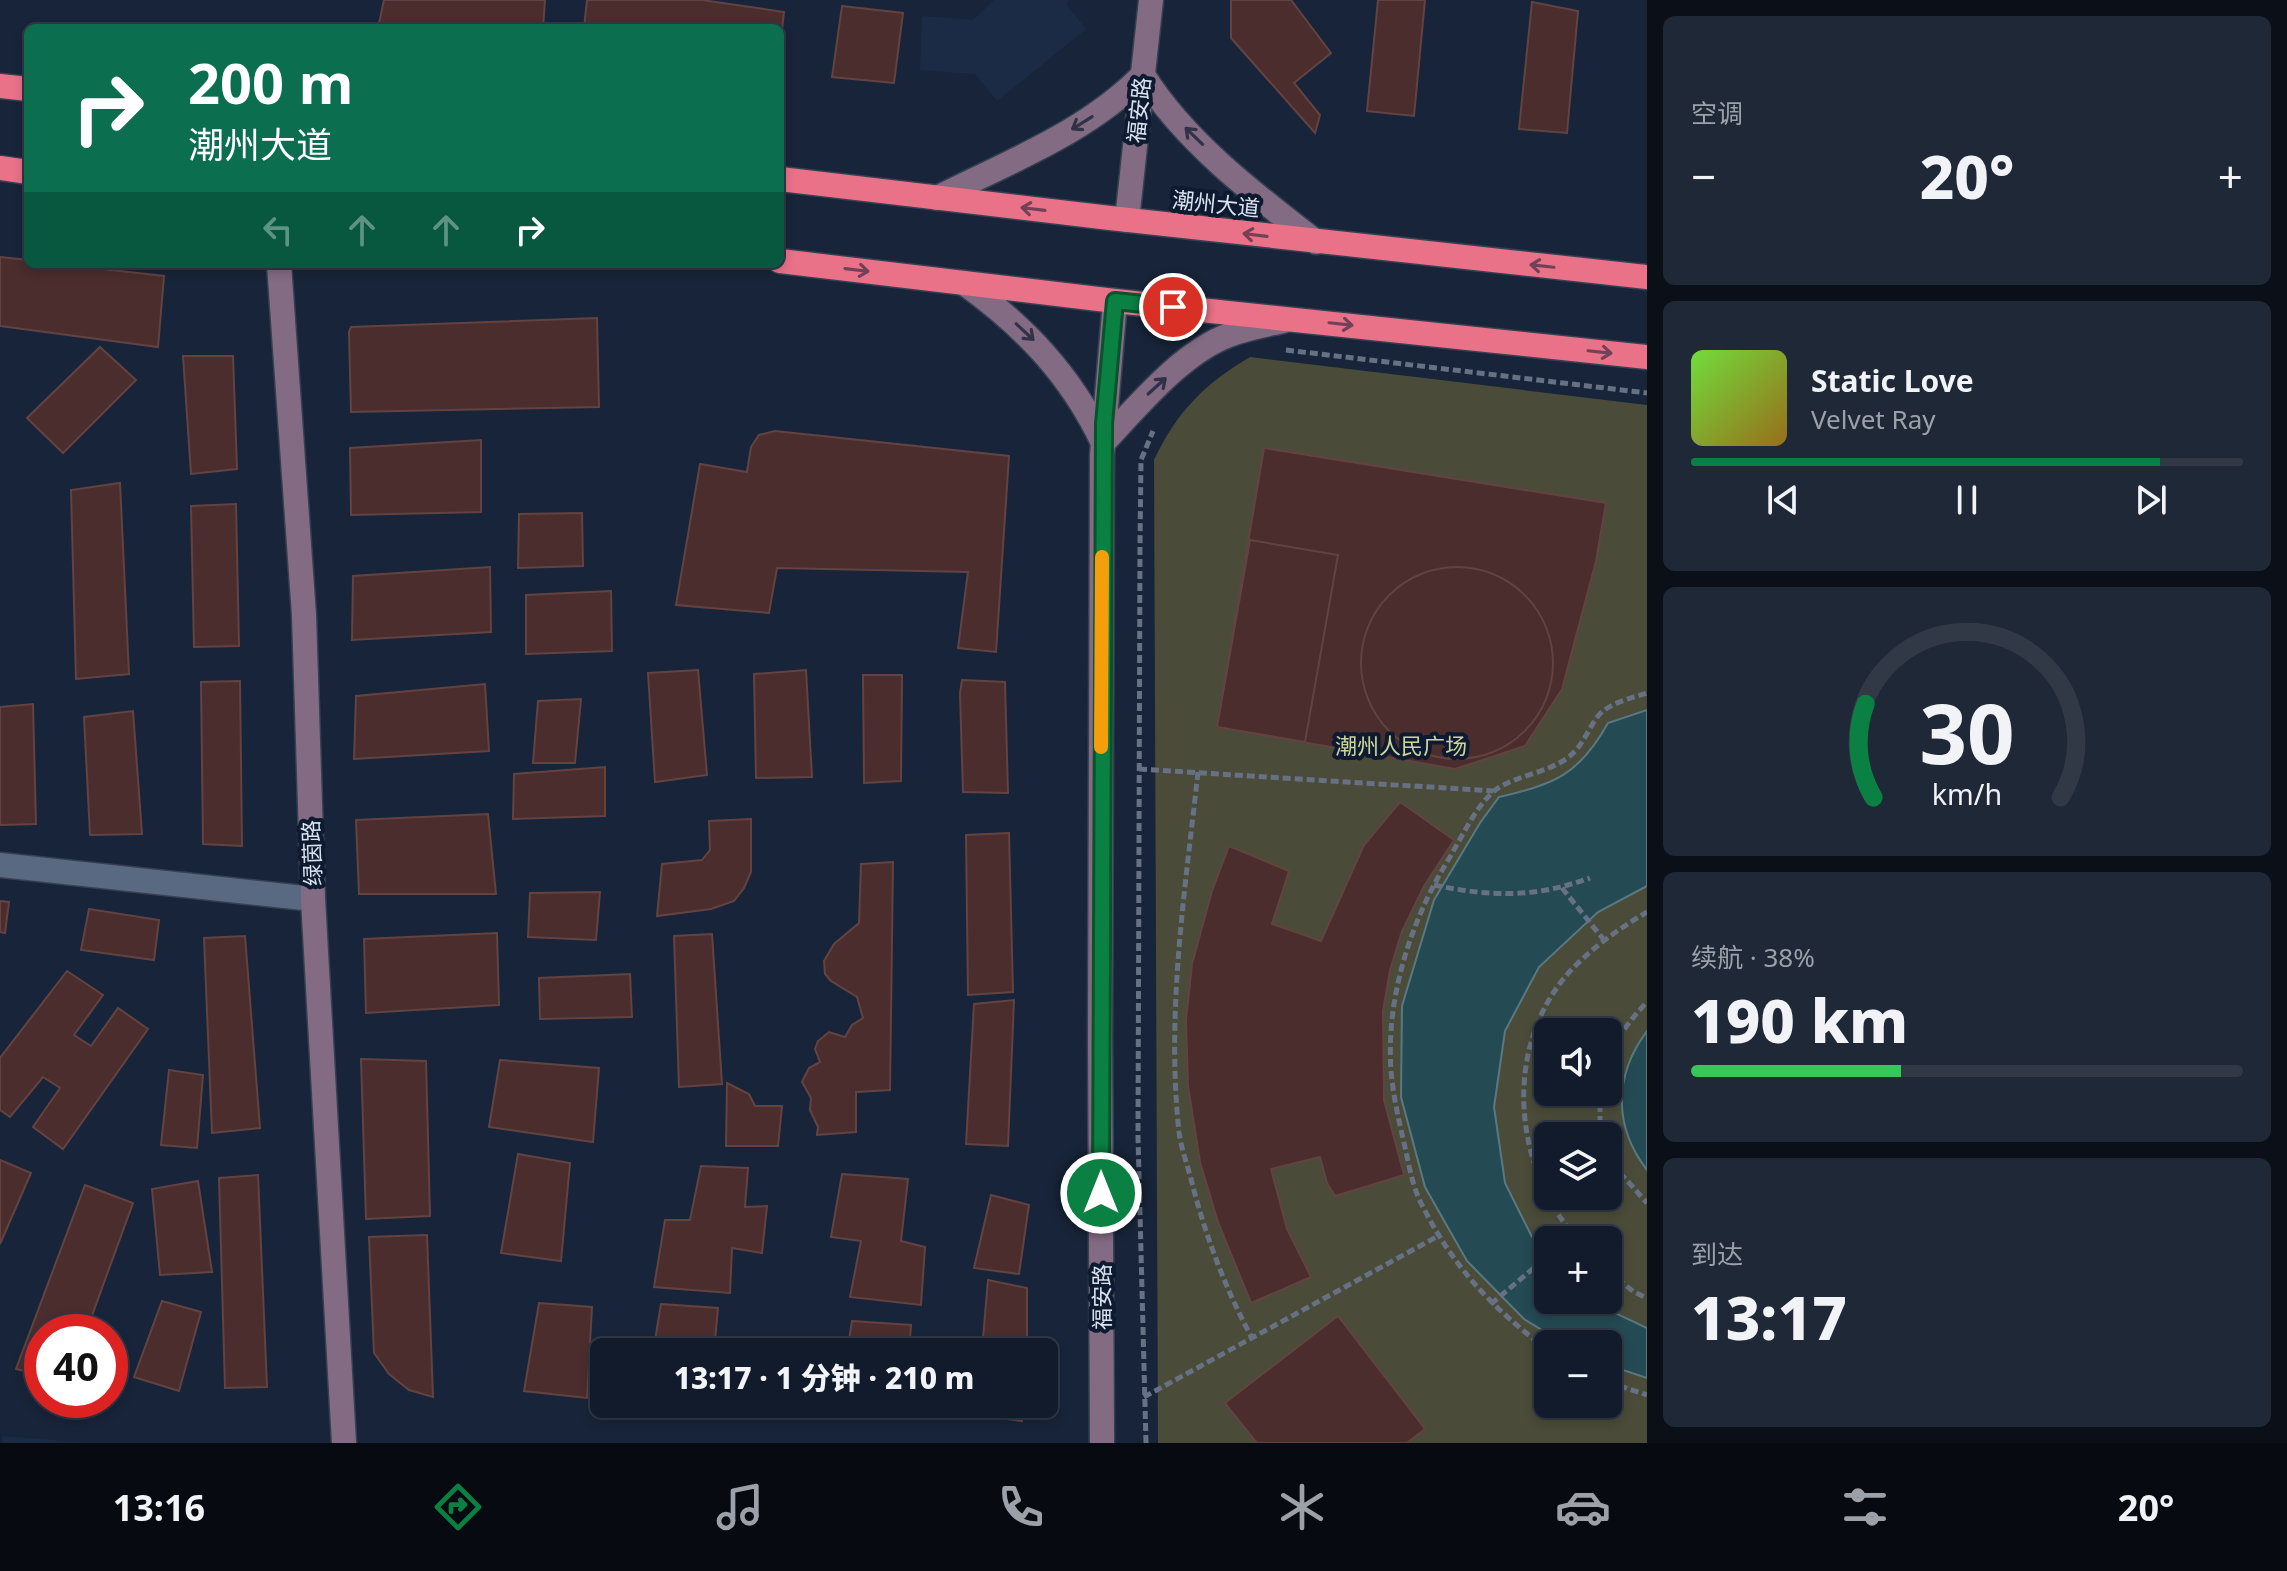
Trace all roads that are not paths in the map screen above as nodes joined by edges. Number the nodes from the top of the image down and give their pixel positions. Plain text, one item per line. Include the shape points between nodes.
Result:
1 (1151, 0) edge
2 (1143, 75) junction
3 (0, 86) edge
4 (24, 89) edge
5 (0, 168) edge
6 (24, 171) edge
7 (784, 179) edge
8 (937, 198) junction
9 (1127, 220) junction
10 (1316, 242) junction
11 (784, 261) edge
12 (279, 268) edge
13 (1647, 277) edge
14 (964, 283) junction
15 (1115, 301) junction
16 (1289, 319) junction
17 (1647, 357) edge
18 (1103, 443) junction
19 (0, 865) edge
20 (313, 899) junction
21 (344, 1443) edge
22 (356, 1443) edge
23 (1102, 1443) edge

1 - 2 street, 福安路
2 -> 8 street via 1080,126
2 - 9 street, 福安路
10 -> 2 street via 1185,128
3 - 4 highway
5 - 6 highway
7 - 8 highway, 潮州大道
9 -> 8 highway, 潮州大道
10 -> 9 highway, 潮州大道
13 -> 10 highway, 潮州大道
11 -> 14 highway
12 - 20 street, 绿茵路 via 304,615
14 - 15 highway
14 -> 18 street via 1036,342 1079,396
15 - 16 highway
15 - 18 street, 福安路
16 -> 17 highway
18 -> 16 street via 1155,386 1191,358 1225,336
18 - 23 street, 福安路
19 - 20 street
20 - 21 street, 绿茵路
21 - 22 street

